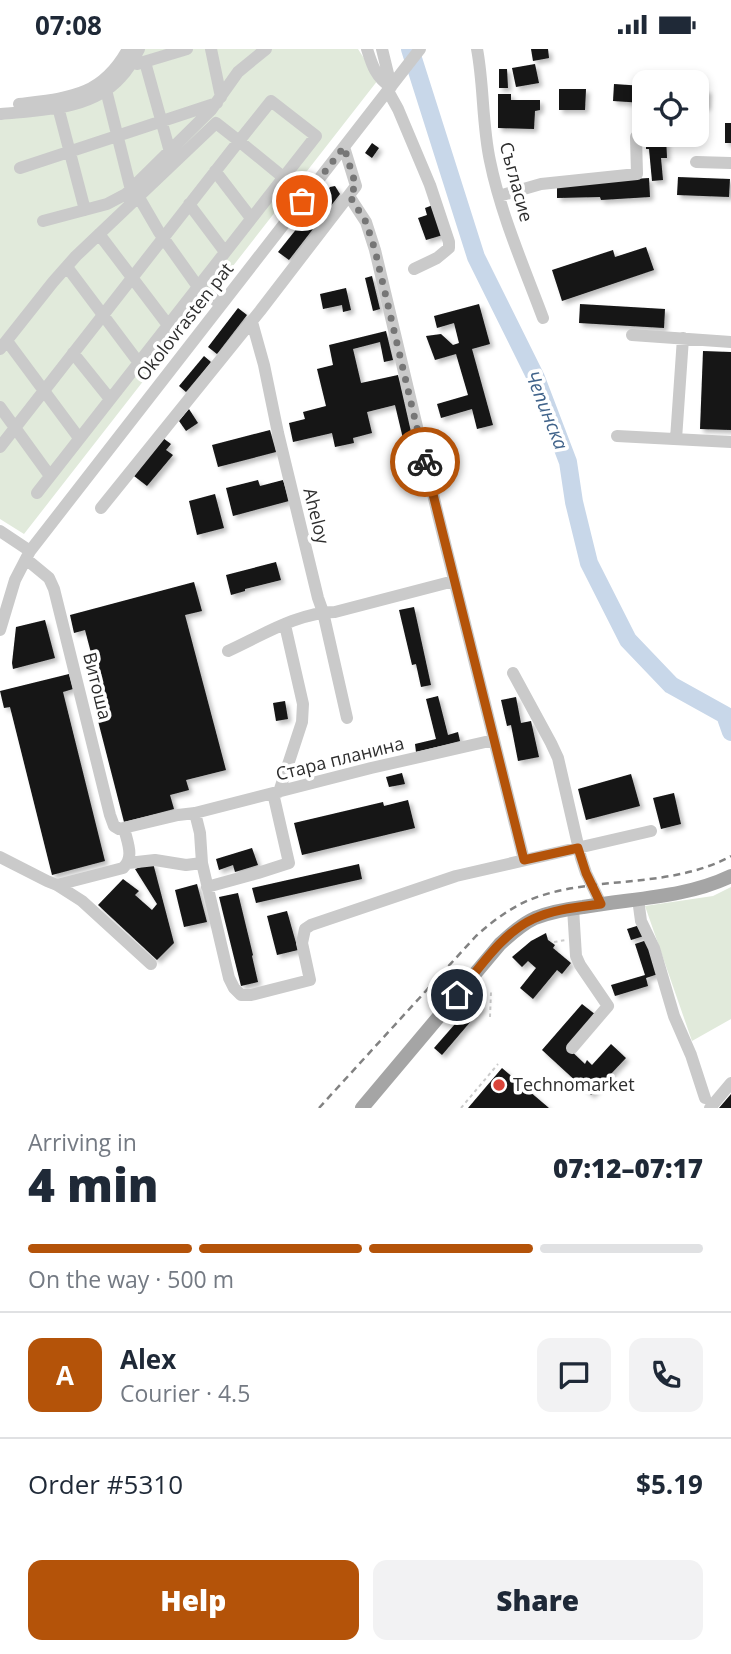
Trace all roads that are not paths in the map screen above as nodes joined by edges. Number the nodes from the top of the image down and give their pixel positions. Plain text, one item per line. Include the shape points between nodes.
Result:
1 (128, 49) edge
2 (139, 49) edge
3 (187, 49) edge
4 (211, 49) edge
5 (266, 49) edge
6 (367, 49) edge
7 (382, 49) edge
8 (420, 49) edge
9 (477, 49) edge
10 (145, 62) junction
11 (130, 66) junction
12 (392, 85) junction
13 (106, 90) junction
14 (219, 100) junction
15 (0, 107) edge
16 (58, 107) junction
17 (1, 114) edge
18 (161, 120) junction
19 (117, 135) junction
20 (239, 141) junction
21 (344, 147) junction
22 (636, 147) edge
23 (70, 152) junction
24 (170, 152) junction
25 (696, 162) dead end
26 (731, 163) edge
27 (20, 168) dead end
28 (215, 170) junction
29 (283, 177) junction
30 (134, 194) junction
31 (349, 195) junction
32 (499, 196) junction
33 (190, 204) junction
34 (85, 210) junction
35 (251, 218) junction
36 (43, 221) dead end
37 (99, 234) junction
38 (163, 237) junction
39 (225, 252) junction
40 (67, 267) junction
41 (414, 269) dead end
42 (132, 277) junction
43 (198, 286) junction
44 (221, 305) junction
45 (103, 315) junction
46 (543, 318) dead end
47 (252, 322) junction
48 (168, 325) junction
49 (632, 335) dead end
50 (682, 338) junction
51 (731, 342) edge
52 (3, 345) edge
53 (73, 353) junction
54 (139, 363) junction
55 (44, 390) junction
56 (110, 399) junction
57 (0, 407) edge
58 (15, 428) junction
59 (617, 436) dead end
60 (79, 438) junction
61 (676, 439) junction
62 (731, 442) edge
63 (0, 447) edge
64 (50, 476) junction
65 (37, 493) dead end
66 (101, 508) dead end
67 (0, 531) edge
68 (28, 555) junction
69 (454, 582) junction
70 (323, 612) junction
71 (285, 625) junction
72 (0, 630) edge
73 (228, 651) dead end
74 (513, 673) dead end
75 (347, 718) dead end
76 (494, 740) junction
77 (276, 793) junction
78 (195, 813) junction
79 (121, 829) junction
80 (651, 831) dead end
81 (578, 848) junction
82 (0, 857) edge
83 (524, 860) junction
84 (128, 863) junction
85 (202, 863) junction
86 (731, 876) edge
87 (57, 884) junction
88 (207, 887) junction
89 (638, 899) junction
90 (601, 904) junction
91 (573, 908) junction
92 (151, 964) dead end
93 (572, 1048) dead end
94 (731, 1083) edge
95 (708, 1103) edge
96 (362, 1108) edge

1 - 15 street via 97,86 52,100
2 - 11 street
3 - 10 street
4 - 14 street
5 - 14 street via 238,72
6 - 12 street via 376,74
7 - 12 street
8 - 12 street, Okolovrasten pat
9 - 32 street, Съгласие via 485,131
10 - 11 street
10 - 18 street
11 - 13 street
12 - 21 street, Okolovrasten pat
12 - 41 street via 449,248
13 - 16 street
13 - 19 street
14 - 18 street
14 - 24 street
16 - 17 street
16 - 23 street
18 - 19 street
18 - 24 street
19 - 23 street
19 - 30 street
20 - 28 street
20 - 29 street
20 - 29 street via 271,101 316,136
20 - 30 street via 216,123
21 - 31 street via 356,186
21 - 44 street, Okolovrasten pat
22 - 32 street via 637,174 541,184
23 - 27 street
23 - 34 street
24 - 30 street
25 - 26 street
28 - 33 street
28 - 35 street
29 - 35 street
30 - 34 street
30 - 37 street
30 - 38 street
31 - 47 street
31 - 69 street via 366,222 375,250
32 - 46 street, Съгласие
33 - 38 street
33 - 39 street
34 - 36 street
35 - 39 street
37 - 40 street
37 - 42 street
38 - 42 street
38 - 43 street
39 - 43 street
40 - 45 street
40 - 52 street
42 - 45 street
42 - 48 street
43 - 44 street
43 - 48 street
44 - 68 street, Okolovrasten pat
45 - 53 street
45 - 54 street
47 - 66 street
47 - 70 street, Aheloy
48 - 54 street
49 - 50 street
50 - 51 street
50 - 61 street
52 - 55 street
53 - 55 street
53 - 56 street
54 - 56 street
55 - 58 street
55 - 60 street
56 - 60 street
57 - 58 street
58 - 63 street
58 - 64 street
59 - 61 street
60 - 64 street
61 - 62 street
64 - 65 street
67 - 68 street, Витоша
68 - 72 street, Okolovrasten pat
68 - 79 street, Витоша via 54,589 110,815 114,826
69 - 70 street
69 - 76 street
70 - 71 street
70 - 75 street, Aheloy
71 - 73 street
71 - 77 street via 303,704 302,722
74 - 81 street via 558,758
76 - 77 street, Стара планина
76 - 83 street
77 - 78 street, Стара планина
77 - 88 street via 289,863
78 - 79 street, Стара планина
78 - 85 street
79 - 84 street, Витоша
80 - 81 street
81 - 83 street
81 - 90 street
82 - 87 street
83 - 88 street via 457,876 311,925 305,929 302,943 310,980 251,995 241,995 233,988
84 - 85 street
84 - 87 street
85 - 88 street
86 - 89 main road via 690,891
87 - 92 street
89 - 90 main road
89 - 95 street via 641,921
90 - 91 main road
91 - 93 street via 576,956 608,1006
91 - 96 main road via 533,919 500,944
94 - 95 street

